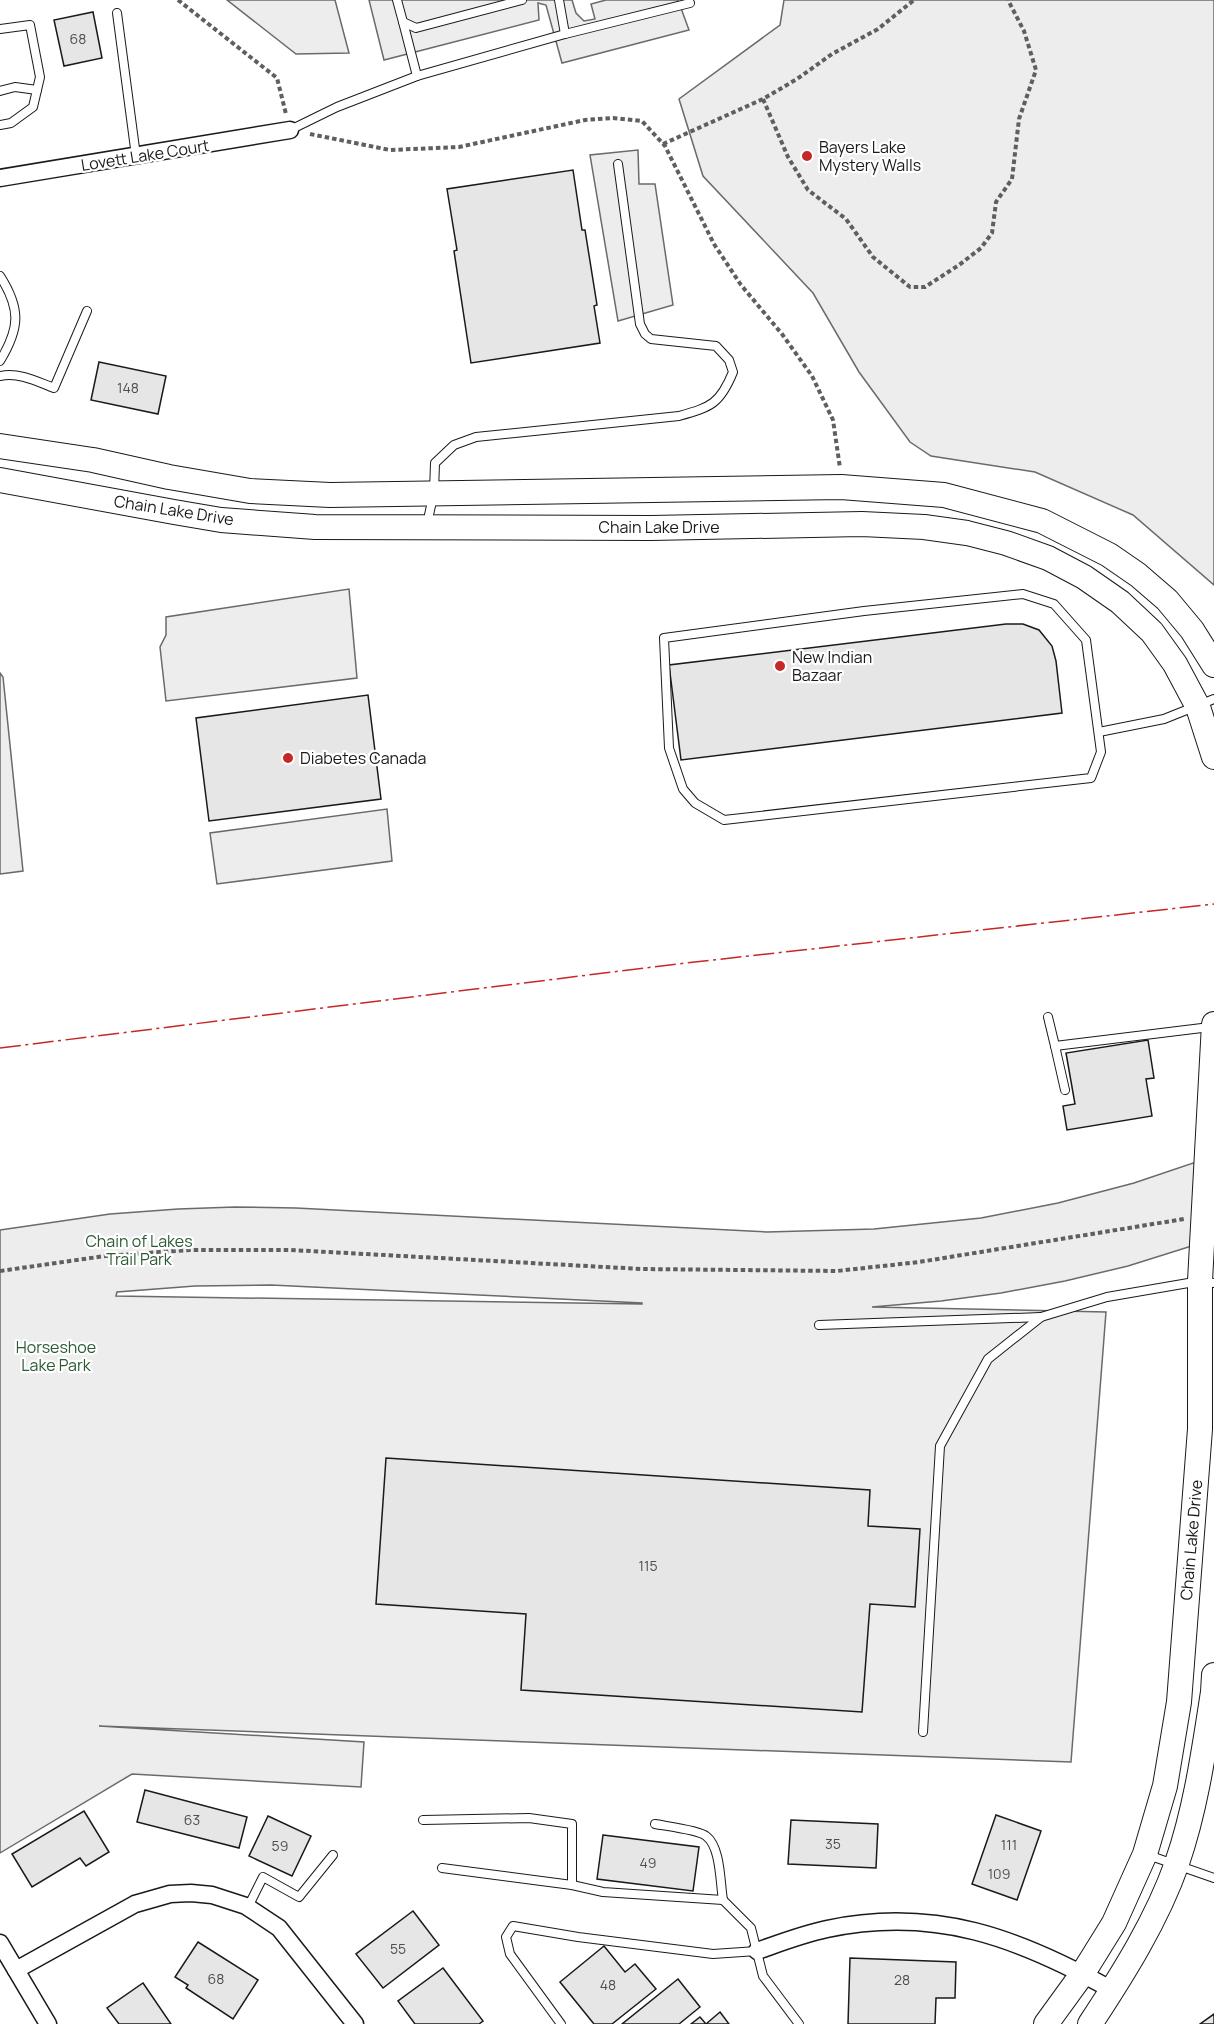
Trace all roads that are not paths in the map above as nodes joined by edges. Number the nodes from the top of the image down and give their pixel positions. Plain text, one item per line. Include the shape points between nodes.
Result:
1 (397, 0) edge
2 (522, 0) edge
3 (559, 0) edge
4 (690, 3) dead end
5 (117, 14) dead end
6 (403, 22) junction
7 (0, 29) edge
8 (565, 34) junction
9 (417, 76) junction
10 (37, 90) junction
11 (0, 91) edge
12 (0, 125) edge
13 (290, 130) joint
14 (136, 156) junction
15 (618, 164) dead end
16 (0, 178) edge
17 (0, 276) edge
18 (87, 311) dead end
19 (0, 361) edge
20 (0, 376) edge
21 (0, 446) edge
22 (0, 480) edge
23 (434, 492) junction
24 (427, 528) junction
25 (1214, 665) edge
26 (1206, 703) edge
27 (1099, 732) junction
28 (1214, 757) edge
29 (1048, 1017) dead end
30 (1214, 1025) edge
31 (1055, 1046) junction
32 (1213, 1068) edge
33 (1065, 1090) dead end
34 (1211, 1160) edge
35 (1207, 1282) edge
36 (1041, 1317) junction
37 (819, 1326) dead end
38 (1214, 1675) edge
39 (923, 1732) dead end
40 (423, 1820) dead end
41 (655, 1824) dead end
42 (1144, 1854) junction
43 (333, 1855) dead end
44 (1177, 1864) junction
45 (442, 1868) dead end
46 (1214, 1878) edge
47 (572, 1885) junction
48 (723, 1900) junction
49 (248, 1907) junction
50 (0, 1942) edge
51 (757, 1951) junction
52 (16, 1970) junction
53 (1083, 1974) junction
54 (1112, 1990) junction
55 (48, 2024) edge
56 (355, 2024) edge
57 (561, 2024) edge
58 (798, 2024) edge
59 (1046, 2024) edge
60 (1090, 2024) edge

1 - 6 lane
2 - 6 lane via 416,28
3 - 8 lane
4 - 8 lane
5 - 14 lane
6 - 9 lane
7 - 10 lane via 30,25 40,77
8 - 9 lane
9 - 13 lane
10 - 11 lane via 15,87
10 - 12 lane via 33,107 11,123
13 - 14 street, Lovett Lake Court
14 - 16 street, Lovett Lake Court
15 - 23 lane via 640,324 651,339 716,346 729,360 733,372 727,388 719,400 679,416 476,437 454,446 435,463
17 - 19 lane via 16,312 11,342
18 - 20 lane via 54,388 26,377
21 - 23 street, Chain Lake Drive via 250,491 330,495
22 - 24 street, Chain Lake Drive via 221,520 315,527
23 - 24 lane
23 - 25 street, Chain Lake Drive via 841,487 944,495 1042,521 1109,555 1167,600
24 - 26 street, Chain Lake Drive via 871,524 967,533 1048,558 1084,577 1152,632
26 - 27 lane via 1164,719
26 - 28 street, Chain Lake Drive
27 - 27 lane via 1101,752 1091,778 724,820 695,803 683,789 669,748 664,638 1023,594 1054,604 1086,640
29 - 31 lane
30 - 31 lane
30 - 32 street, Chain Lake Drive
31 - 33 lane
32 - 34 street, Chain Lake Drive
34 - 35 street, Chain Lake Drive via 1203,1216
35 - 36 lane via 1107,1297
35 - 42 street, Chain Lake Drive via 1179,1702 1165,1786
36 - 37 lane
36 - 39 lane via 988,1359 940,1446
38 - 44 street via 1196,1797
40 - 47 lane via 529,1818 572,1824
41 - 48 lane via 705,1834 716,1852
42 - 44 lane
42 - 53 street, Chain Lake Drive via 1114,1923
43 - 49 lane via 299,1897 263,1877
44 - 46 lane
44 - 54 street
45 - 47 lane
47 - 48 lane via 603,1892
48 - 51 lane via 751,1928
49 - 52 street via 212,1895 155,1896
49 - 56 street via 279,1928
50 - 52 street
51 - 53 street via 843,1926 914,1922 1001,1938
51 - 57 lane via 713,1954 513,1926 506,1937 510,1954
51 - 58 lane via 763,1976
52 - 55 street
53 - 54 street
53 - 59 street, Chain Lake Drive
54 - 60 street

